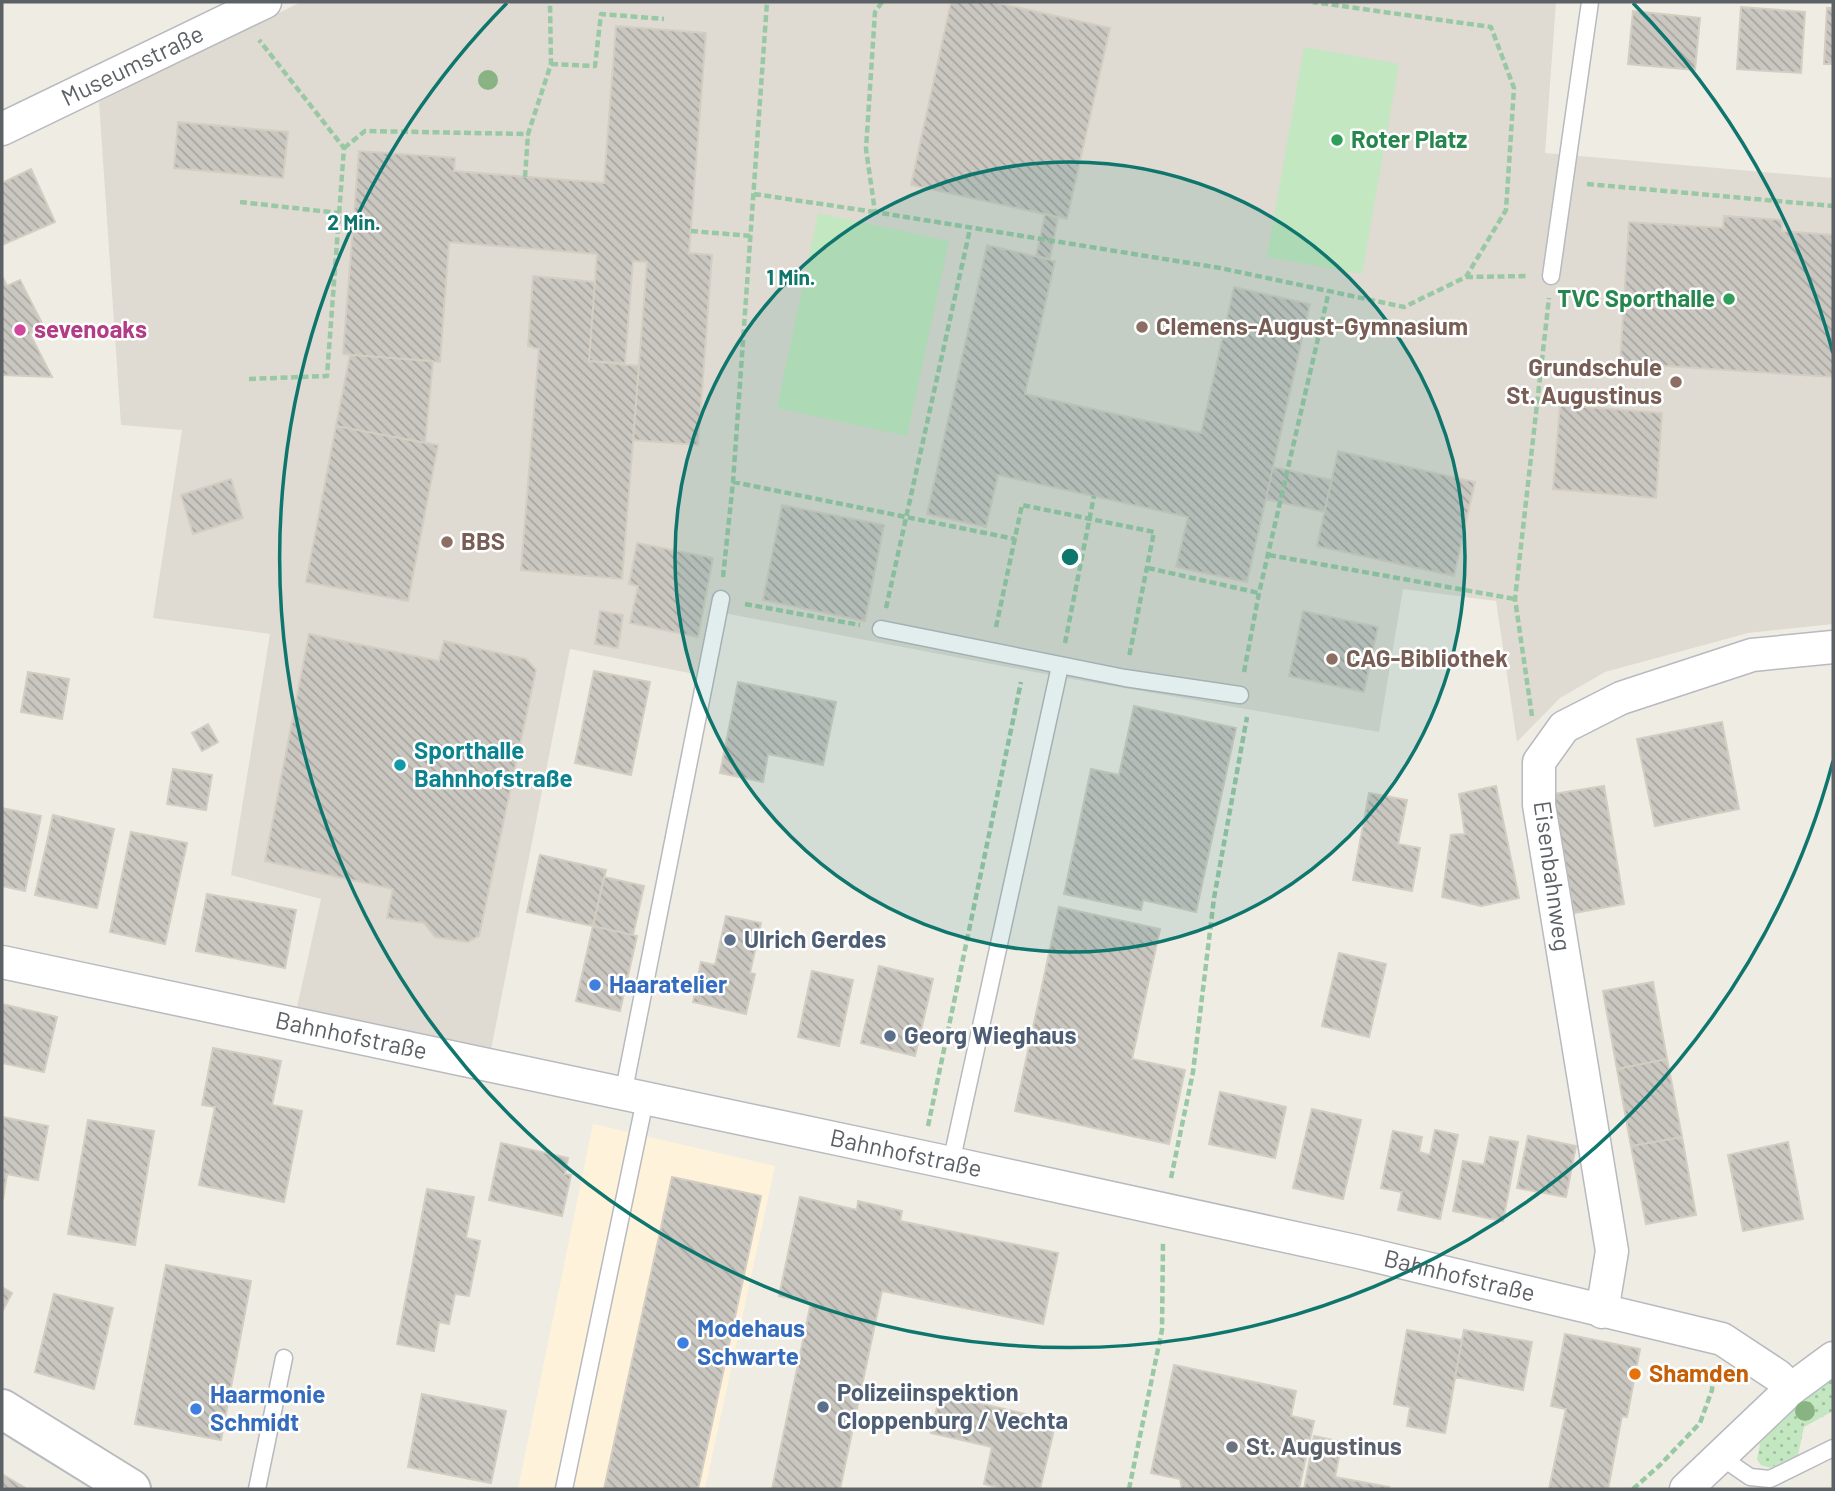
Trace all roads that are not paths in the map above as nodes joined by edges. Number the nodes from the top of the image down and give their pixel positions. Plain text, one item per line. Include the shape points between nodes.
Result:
1 (1590, 2) edge
2 (253, 8) edge
3 (2, 129) edge
4 (1551, 276) road end
5 (721, 599) road end
6 (881, 629) road end
7 (1833, 647) edge
8 (1060, 666) junction
9 (1240, 695) road end
10 (2, 962) edge
11 (634, 1097) junction
12 (937, 1160) junction
13 (1602, 1312) junction
14 (284, 1358) dead end
15 (1833, 1358) edge
16 (1791, 1389) junction
17 (2, 1409) edge
18 (1833, 1448) edge
19 (1721, 1457) junction
20 (131, 1489) edge
21 (257, 1489) edge
22 (564, 1489) edge
23 (1686, 1489) edge

1 - 4 lane
2 - 3 street, Museumstraße
5 - 11 lane
6 - 8 lane
7 - 13 street, Eisenbahnweg via 1752,655 1622,698 1564,727 1539,762 1539,806 1612,1251
8 - 9 lane
8 - 12 lane
10 - 11 street, Bahnhofstraße
11 - 12 street, Bahnhofstraße
11 - 22 lane
12 - 13 street, Bahnhofstraße via 1359,1252
13 - 16 street, Bahnhofstraße via 1722,1339
14 - 21 lane
15 - 16 street
16 - 19 street
17 - 20 street
18 - 19 lane via 1770,1479 1750,1477
19 - 23 street

